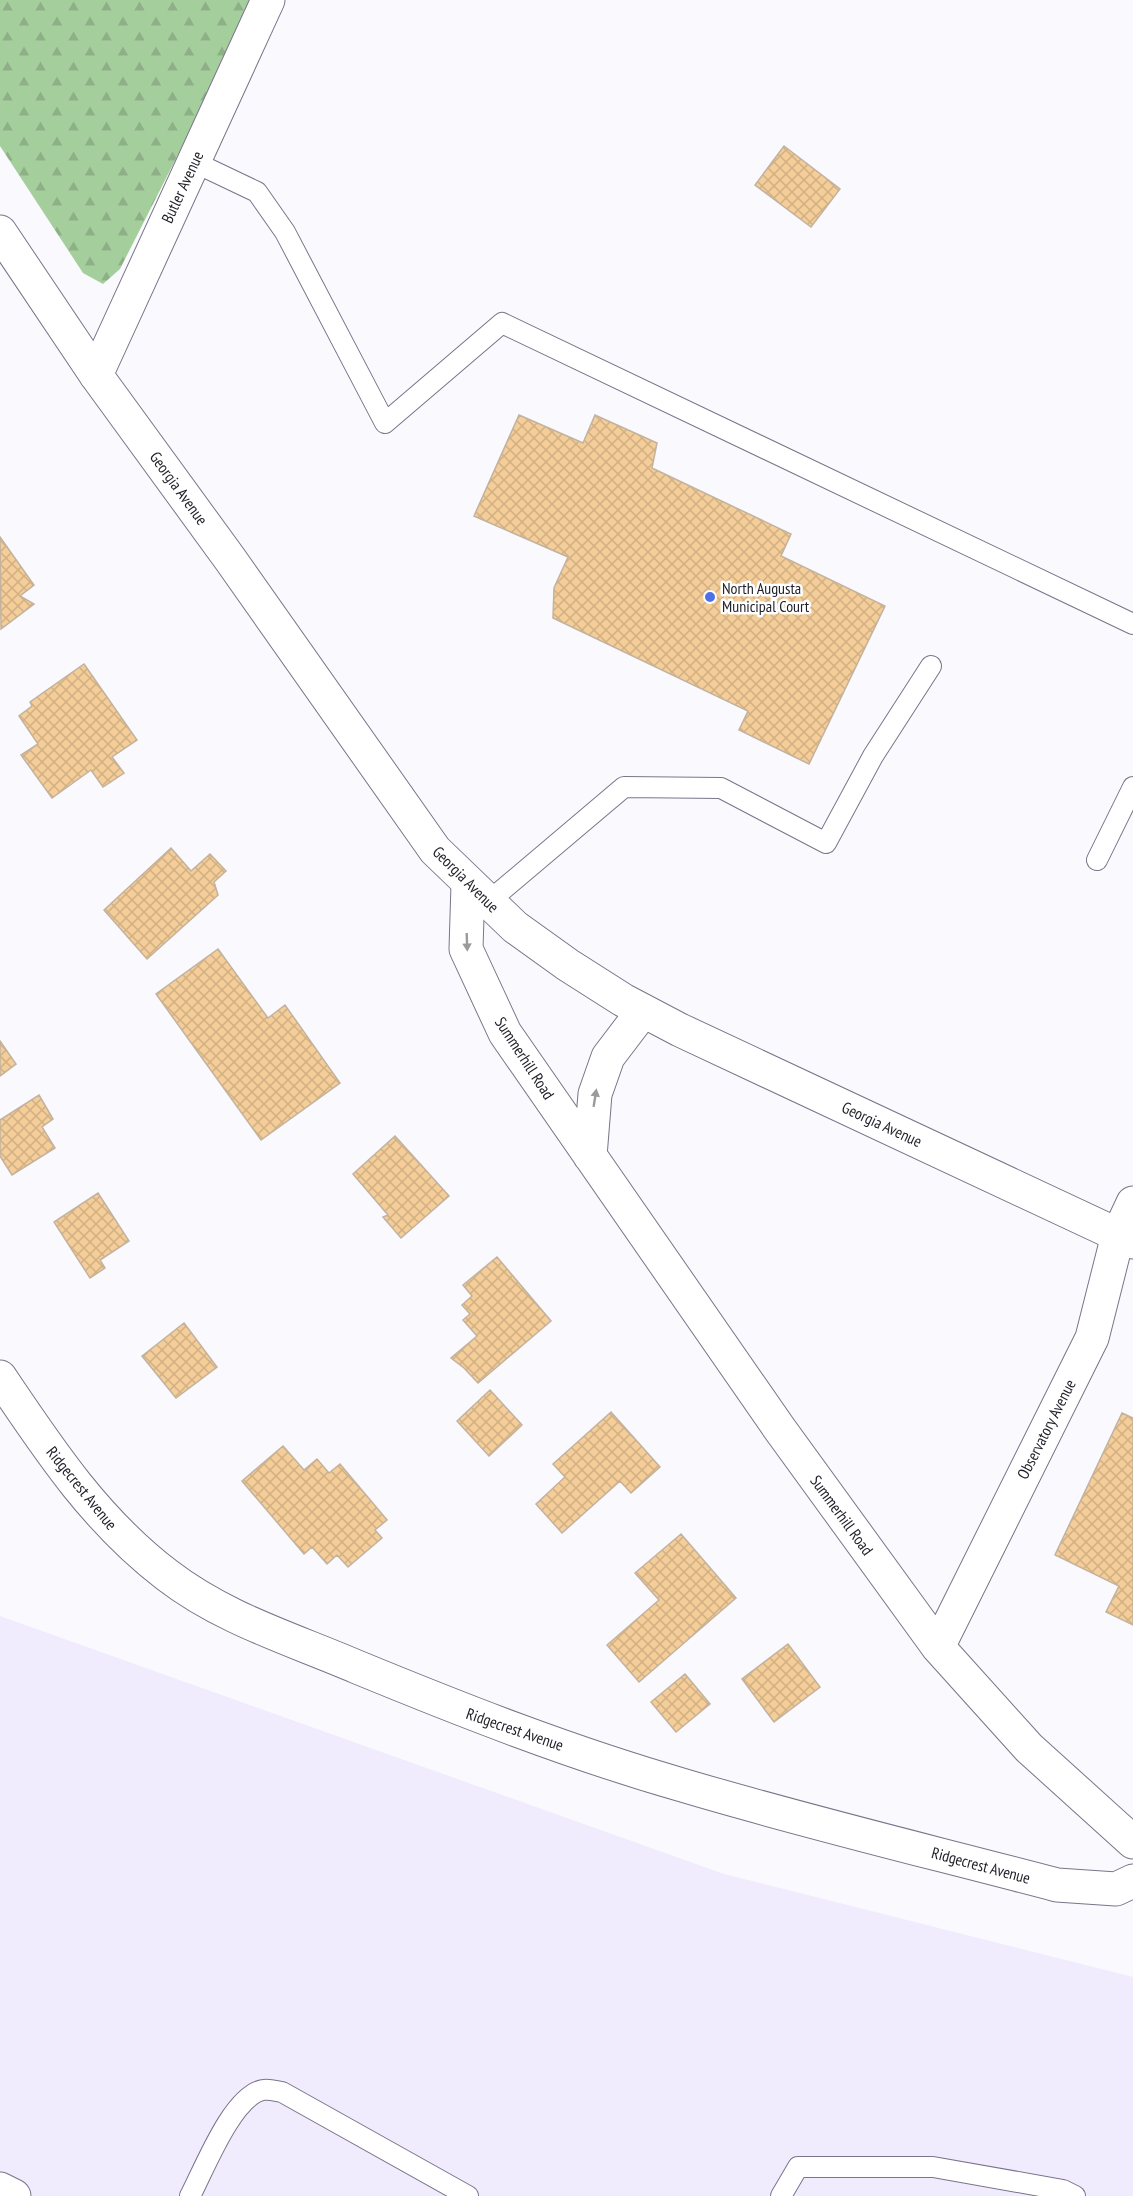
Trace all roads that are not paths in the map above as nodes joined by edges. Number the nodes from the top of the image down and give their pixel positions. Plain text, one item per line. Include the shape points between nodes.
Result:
1 (268, 0) edge
2 (194, 162) junction
3 (0, 232) edge
4 (96, 375) junction
5 (1133, 624) edge
6 (931, 666) dead end
7 (1133, 787) edge
8 (1097, 860) dead end
9 (478, 893) junction
10 (643, 1011) junction
11 (590, 1156) junction
12 (1133, 1203) edge
13 (1125, 1238) edge
14 (0, 1377) edge
15 (938, 1647) junction
16 (1133, 1842) edge
17 (1133, 1881) edge
18 (0, 2189) edge
19 (14, 2196) edge
20 (190, 2196) edge
21 (468, 2196) edge
22 (781, 2196) edge
23 (1075, 2196) edge

1 - 2 street, Butler Avenue
2 - 4 street, Butler Avenue
2 - 5 lane via 257,192 285,232 385,423 502,323
3 - 4 street, Georgia Avenue
4 - 9 street, Georgia Avenue via 435,850
6 - 9 lane via 873,756 826,843 720,788 624,787
7 - 8 lane
9 - 10 street, Georgia Avenue via 515,927 568,965
9 -> 11 street, Summerhill Road via 466,950 505,1034
11 -> 10 street via 595,1094 608,1057
10 - 13 street, Georgia Avenue
11 - 15 street, Summerhill Road via 778,1428
12 - 13 street, Observatory Avenue
13 - 15 street, Observatory Avenue via 1092,1338
14 - 17 street, Ridgecrest Avenue via 59,1465 128,1543 185,1587 258,1629 473,1715 681,1785 1057,1886 1116,1889
15 - 16 street, Summerhill Road via 1029,1748
18 - 19 street
20 - 21 lane via 230,2119 245,2099 263,2090 282,2092
22 - 23 lane via 798,2167 921,2167 1063,2190

